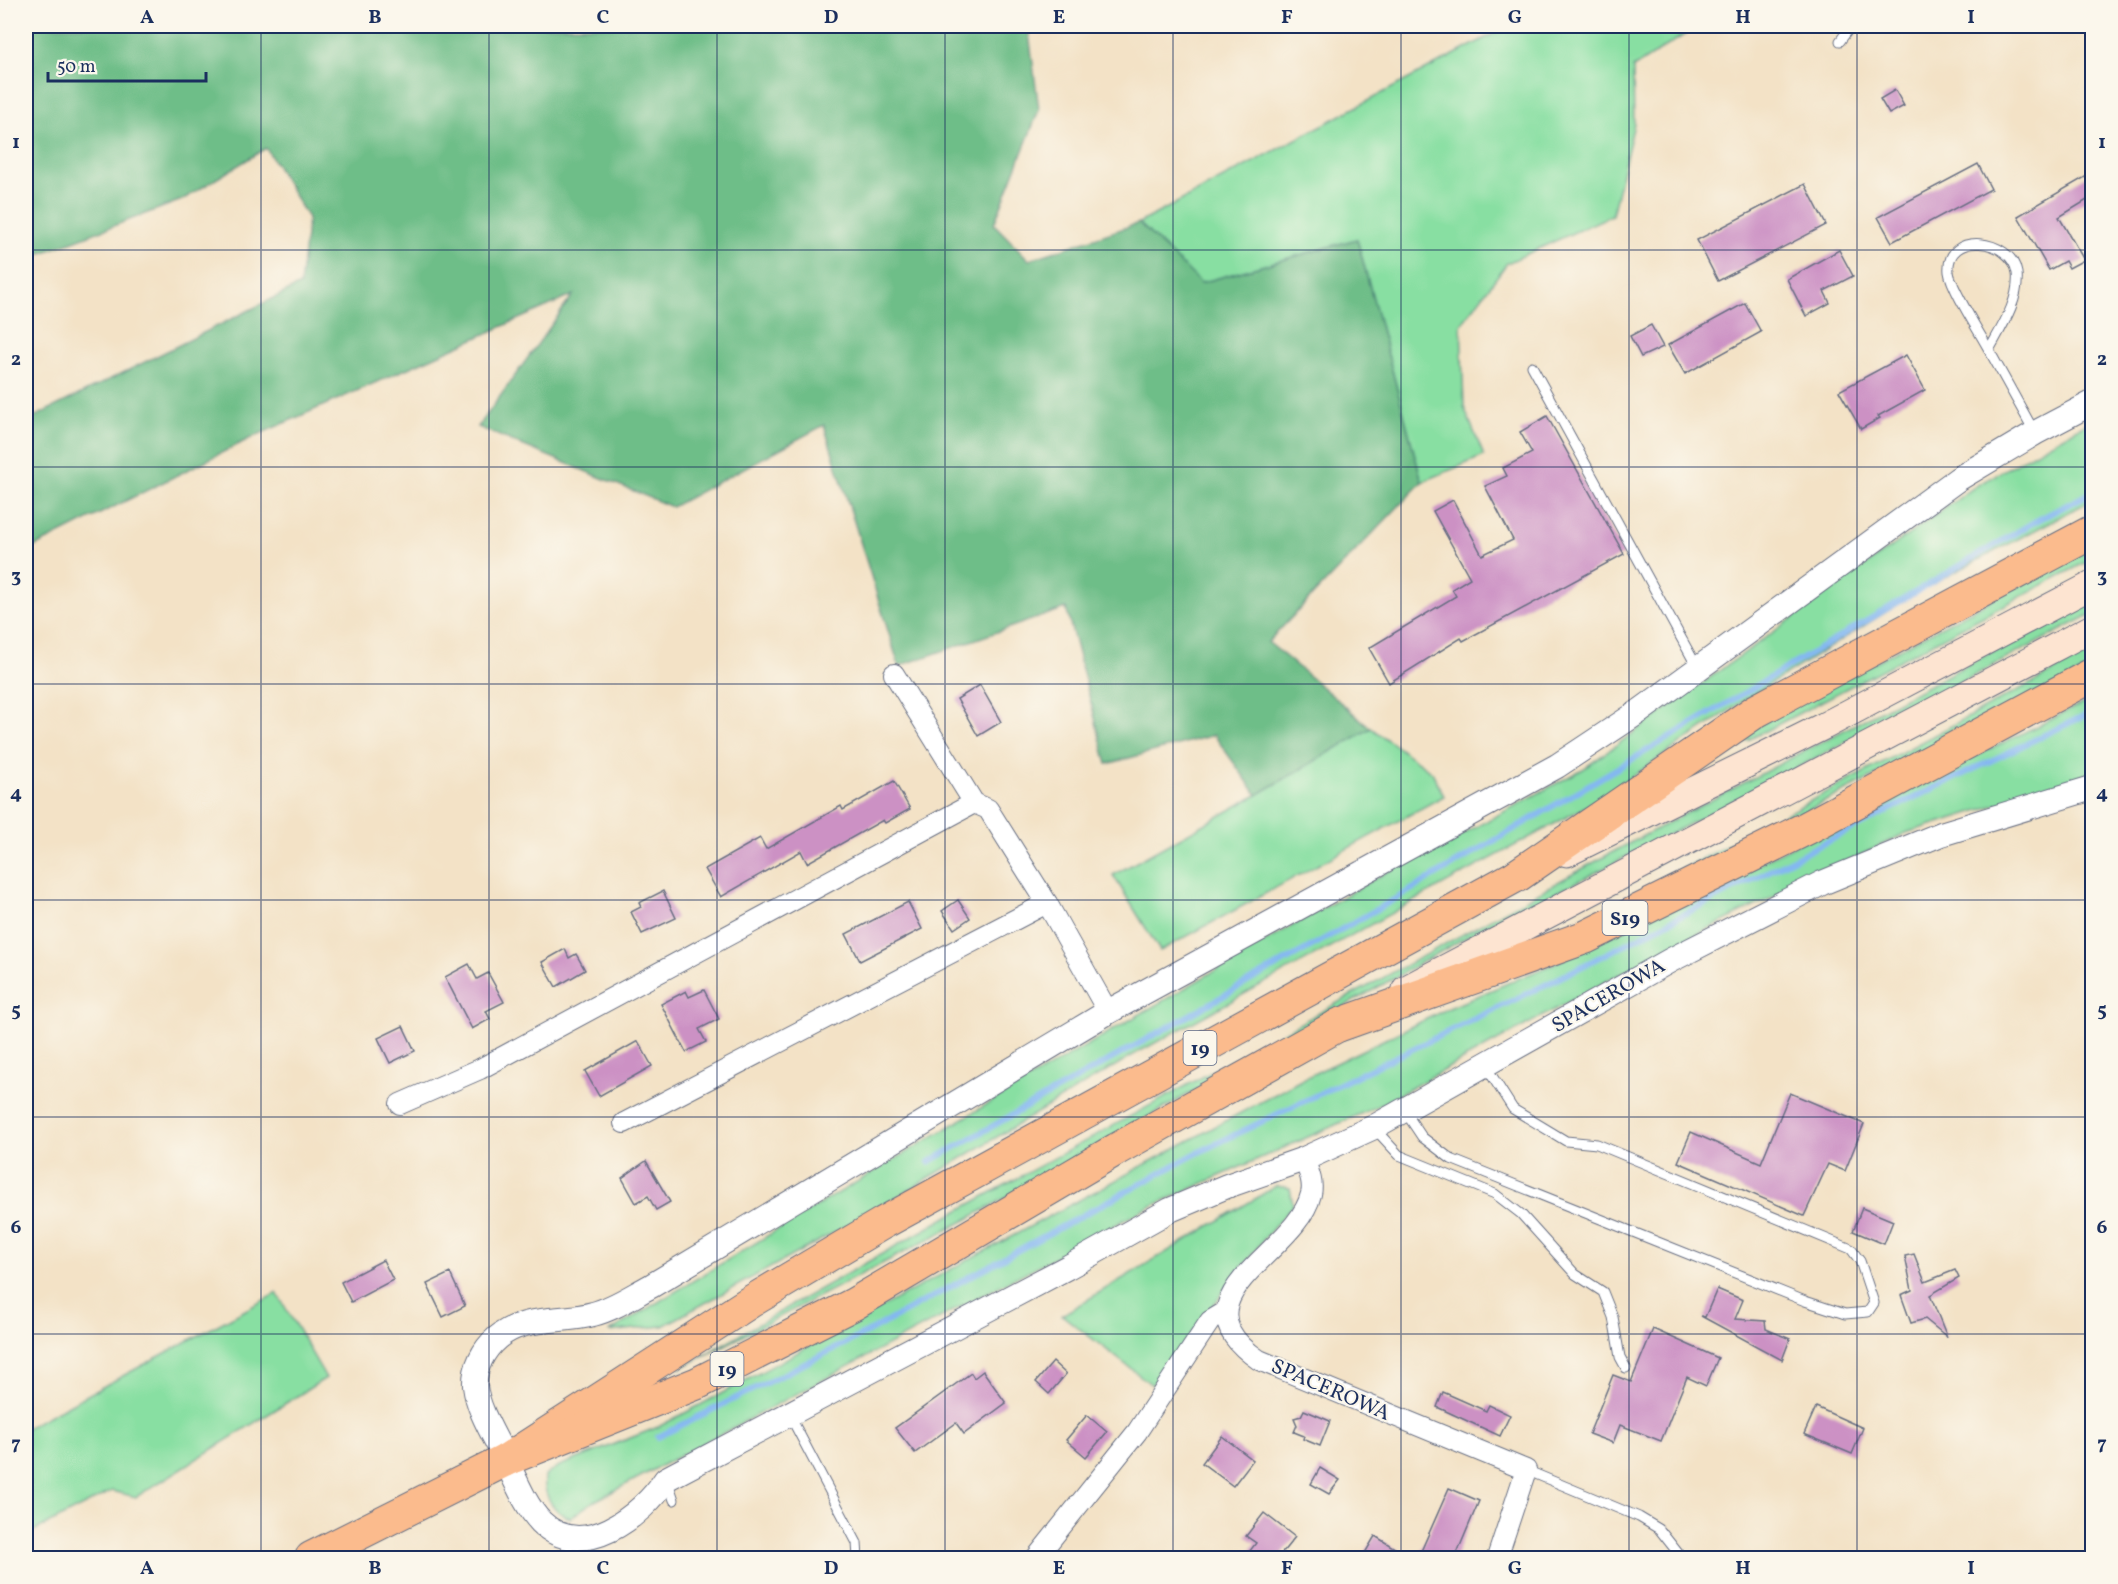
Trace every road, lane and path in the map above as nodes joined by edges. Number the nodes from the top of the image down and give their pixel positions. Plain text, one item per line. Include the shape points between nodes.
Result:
1 (1851, 26) edge
2 (1840, 40) dead end
3 (1989, 350) junction
4 (1532, 366) dead end
5 (2092, 403) edge
6 (2035, 433) junction
7 (2092, 532) edge
8 (2092, 585) edge
9 (2092, 628) edge
10 (1698, 668) junction
11 (894, 674) dead end
12 (2092, 675) edge
13 (2092, 788) edge
14 (974, 803) junction
15 (1518, 875) junction
16 (1047, 903) junction
17 (1108, 1012) junction
18 (1339, 1025) junction
19 (1485, 1065) junction
20 (400, 1104) dead end
21 (1404, 1110) junction
22 (624, 1123) dead end
23 (1374, 1127) junction
24 (1304, 1159) junction
25 (1225, 1312) junction
26 (1626, 1368) dead end
27 (789, 1414) junction
28 (506, 1460) junction
29 (1526, 1470) junction
30 (311, 1558) edge
31 (858, 1558) edge
32 (1036, 1558) edge
33 (1497, 1558) edge
34 (1682, 1558) edge

1 - 2 lane
3 - 3 lane via 2016,291 2017,271 2004,253 1983,242 1959,246 1949,259 1949,275
3 - 6 lane
4 - 10 lane
5 - 6 street
6 - 10 street via 1958,479
7 - 15 highway via 1756,711
8 - 15 main road via 1824,726 1728,771 1602,838
9 - 18 main road
10 - 17 street via 1557,766
11 - 14 street
12 - 18 highway, S19 via 1807,828 1586,937
13 - 19 street, SPACEROWA via 1941,834 1843,873 1729,928
14 - 16 street via 988,809
14 - 20 street via 480,1069
15 - 28 highway, 19 via 883,1223 750,1302
16 - 17 street
16 - 22 street
17 - 28 street via 651,1286 594,1314 519,1325 503,1334 481,1357 475,1386
18 - 28 highway, 19 via 1117,1149 854,1304 698,1383
19 - 21 street, SPACEROWA
19 - 21 lane via 1513,1109 1566,1141 1597,1144 1851,1249 1860,1261 1874,1302 1868,1312 1845,1314 1805,1301 1451,1159 1422,1137
21 - 23 street, SPACEROWA
23 - 24 street, SPACEROWA
23 - 26 lane via 1399,1155 1495,1194 1521,1214 1575,1274 1603,1292
24 - 25 street via 1312,1181 1306,1208 1242,1280
24 - 27 street, SPACEROWA via 1170,1210
25 - 29 street, SPACEROWA via 1229,1331 1242,1348 1259,1360
25 - 32 street via 1210,1322 1137,1432
27 - 28 street, SPACEROWA via 617,1527 593,1536 558,1533 542,1523
27 - 31 lane via 857,1543
28 - 30 highway, 19
29 - 33 street
29 - 34 lane, SPACEROWA via 1639,1517 1659,1529

